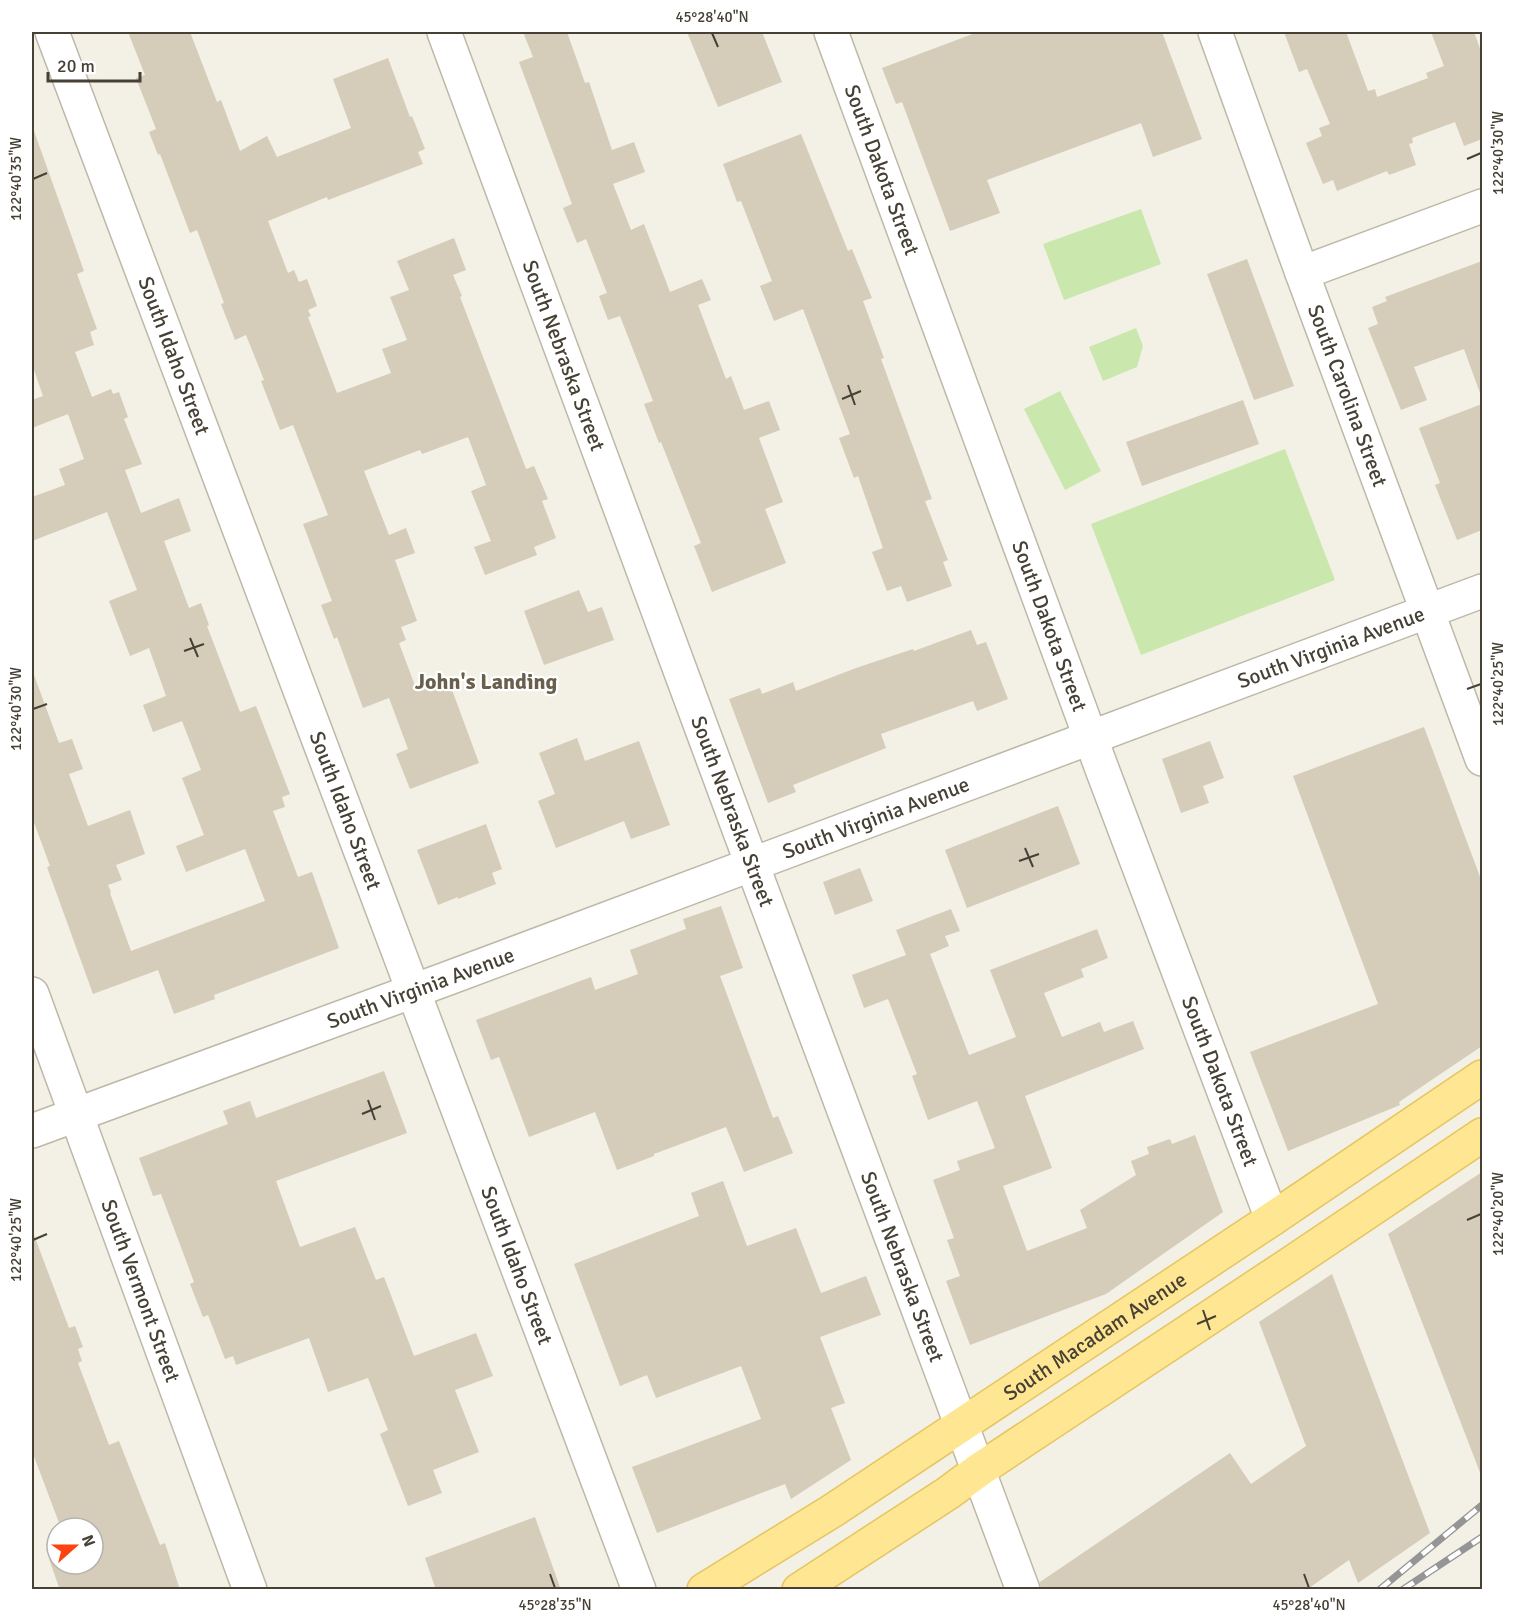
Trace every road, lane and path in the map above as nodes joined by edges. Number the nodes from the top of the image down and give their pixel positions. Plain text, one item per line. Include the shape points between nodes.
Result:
1 (52, 32) edge
2 (444, 32) edge
3 (831, 32) edge
4 (1215, 32) edge
5 (1482, 206) edge
6 (1302, 273) junction
7 (1482, 591) edge
8 (1427, 611) junction
9 (1091, 737) junction
10 (1482, 759) edge
11 (752, 864) junction
12 (414, 990) junction
13 (32, 994) edge
14 (1482, 1077) edge
15 (76, 1114) junction
16 (32, 1131) edge
17 (1482, 1135) edge
18 (1272, 1220) junction
19 (962, 1425) junction
20 (979, 1470) junction
21 (250, 1590) edge
22 (639, 1590) edge
23 (704, 1590) edge
24 (799, 1590) edge
25 (1023, 1590) edge

1 - 12 street, South Idaho Street
2 - 11 street, South Nebraska Street
3 - 9 street, South Dakota Street
4 - 6 street, South Carolina Street
5 - 6 street
6 - 8 street, South Carolina Street
7 - 8 street, South Virginia Avenue
8 - 9 street, South Virginia Avenue
8 - 10 street, South Carolina Street
9 - 11 street, South Virginia Avenue
9 - 18 street, South Dakota Street
11 - 12 street, South Virginia Avenue
11 - 19 street, South Nebraska Street
12 - 15 street, South Virginia Avenue
12 - 22 street, South Idaho Street
13 - 15 street, South Vermont Street
14 - 18 main road, South Macadam Avenue
15 - 16 street, South Virginia Avenue
15 - 21 street, South Vermont Street
17 - 20 main road
18 - 19 main road, South Macadam Avenue
19 - 20 street, South Nebraska Street
19 - 23 main road, South Macadam Avenue
20 - 24 main road
20 - 25 street, South Nebraska Street

